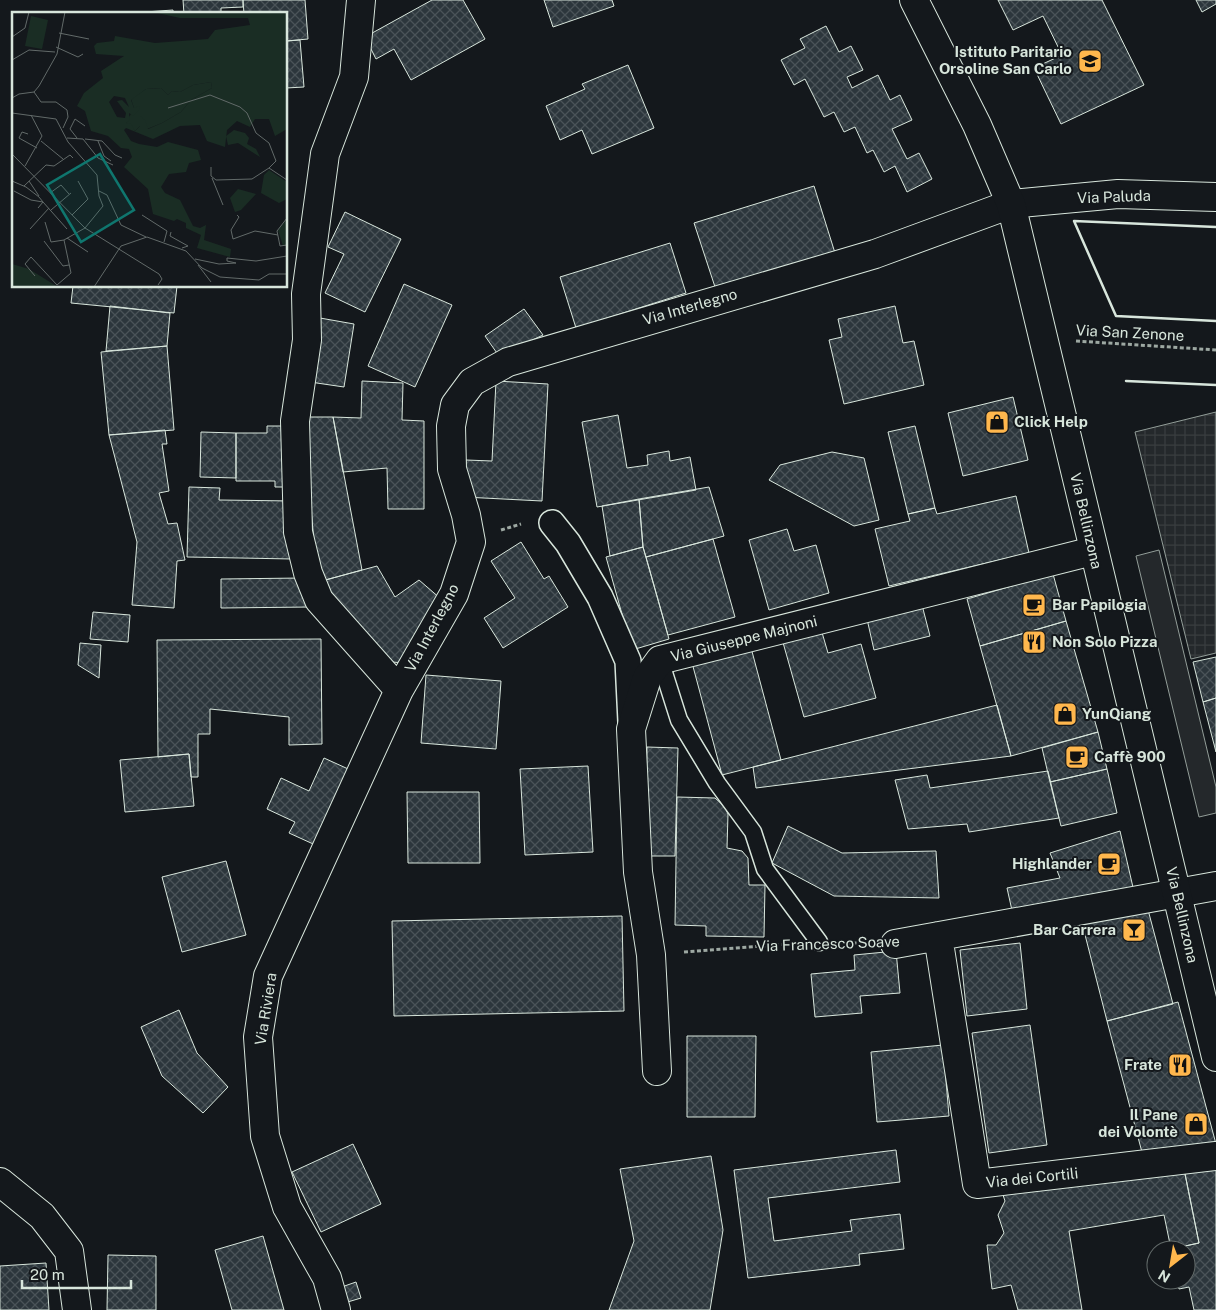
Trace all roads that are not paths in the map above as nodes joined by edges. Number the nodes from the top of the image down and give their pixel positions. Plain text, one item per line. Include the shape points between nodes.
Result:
1 (361, 0) edge
2 (914, 0) edge
3 (1216, 197) edge
4 (1011, 204) junction
5 (552, 523) road end
6 (1093, 551) junction
7 (660, 660) junction
8 (399, 690) junction
9 (631, 729) junction
10 (1216, 886) edge
11 (1178, 894) junction
12 (938, 936) junction
13 (819, 942) road end
14 (895, 944) road end
15 (1216, 1057) edge
16 (658, 1071) dead end
17 (1216, 1156) edge
18 (0, 1182) edge
19 (77, 1310) edge
20 (336, 1310) edge

1 - 8 street, Via Interlegno via 354,77 325,154 306,294 307,340 294,421 298,532 308,573 319,600
2 - 4 street, Via Bellinzona
3 - 4 street, Via Paluda via 1118,194
4 - 6 street, Via Bellinzona
4 - 8 street, Via Interlegno via 875,254 516,359 472,382 455,405 451,426 452,469 471,542 454,594
5 - 9 street via 600,597 628,661
6 - 7 street, Via Giuseppe Majnoni
6 - 11 street, Via Bellinzona
7 - 9 street, Via Giuseppe Majnoni via 647,678
7 - 13 lane via 678,720 717,784 753,832 765,869
8 - 20 street, Via Riviera via 268,976 258,1037 264,1136 287,1207 327,1278
9 - 16 street, Via Giuseppe Majnoni via 638,872 651,955
10 - 11 street, Via Francesco Soave
11 - 12 street, Via Francesco Soave
11 - 15 street, Via Bellinzona
12 - 14 street, Via Francesco Soave
12 - 17 street, Via dei Cortili via 977,1184
18 - 19 street via 42,1216 68,1251

